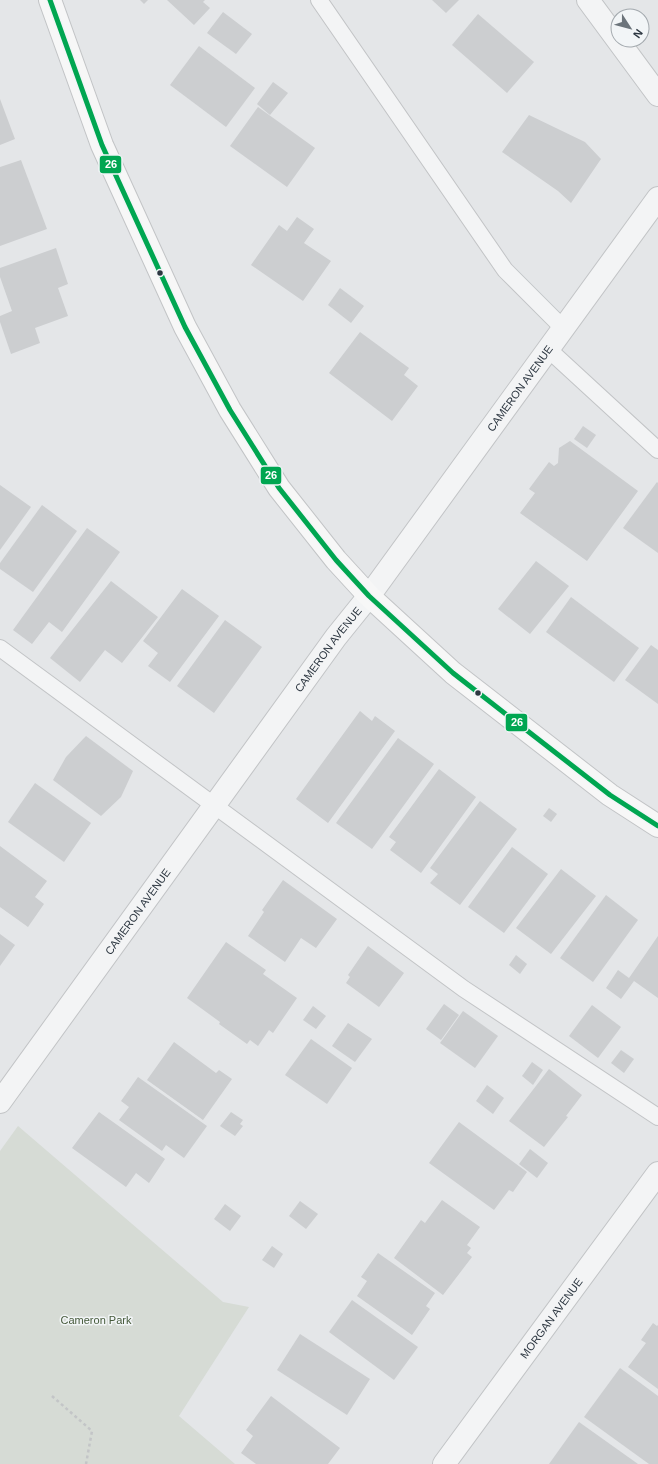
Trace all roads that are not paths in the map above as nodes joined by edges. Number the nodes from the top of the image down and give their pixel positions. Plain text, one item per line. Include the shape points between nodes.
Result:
1 (50, 0) edge
2 (319, 0) edge
3 (588, 0) edge
4 (658, 95) edge
5 (658, 198) edge
6 (563, 328) junction
7 (548, 349) junction
8 (658, 450) edge
9 (369, 596) junction
10 (0, 648) edge
11 (215, 805) junction
12 (658, 826) edge
13 (0, 1102) edge
14 (658, 1117) edge
15 (658, 1173) edge
16 (444, 1464) edge

1 - 9 main road via 102,144 185,327 230,410 279,488 336,560
2 - 6 lane via 505,270
3 - 4 street
5 - 6 street, CAMERON AVENUE
6 - 7 street, CAMERON AVENUE
7 - 8 lane
7 - 9 street, CAMERON AVENUE
9 - 11 street, CAMERON AVENUE via 336,637
9 - 12 main road via 453,673 610,795
10 - 11 lane
11 - 13 street, CAMERON AVENUE
11 - 14 lane via 464,988
15 - 16 street, MORGAN AVENUE

